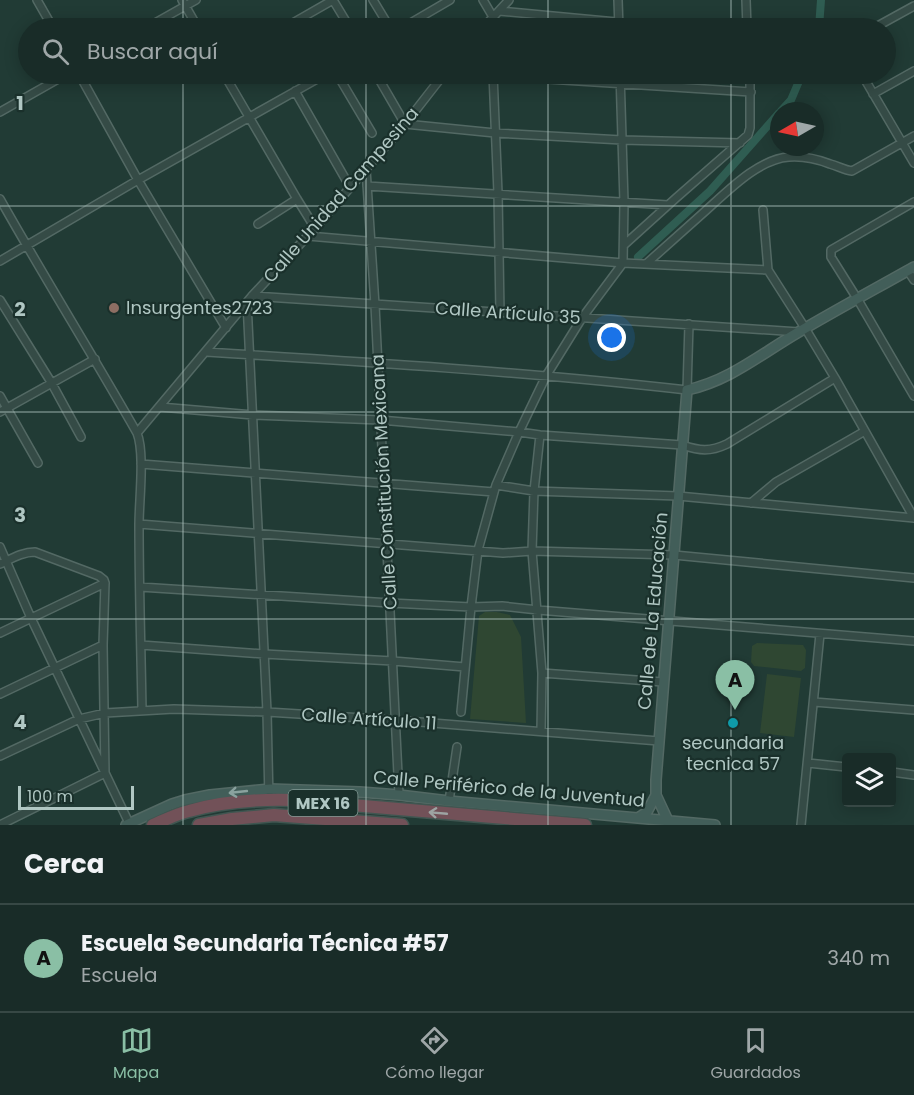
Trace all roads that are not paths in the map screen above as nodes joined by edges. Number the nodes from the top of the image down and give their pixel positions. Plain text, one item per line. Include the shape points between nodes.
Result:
1 (37, 0) edge
2 (196, 0) edge
3 (333, 0) edge
4 (373, 0) edge
5 (450, 0) edge
6 (483, 0) edge
7 (509, 0) edge
8 (618, 0) edge
9 (746, 0) edge
10 (183, 3) edge
11 (914, 6) edge
12 (499, 11) junction
13 (493, 17) joint
14 (47, 18) edge
15 (161, 18) edge
16 (192, 18) edge
17 (302, 18) edge
18 (344, 18) edge
19 (384, 18) edge
20 (419, 18) edge
21 (555, 18) edge
22 (619, 18) edge
23 (747, 18) edge
24 (892, 18) edge
25 (914, 71) edge
26 (896, 81) edge
27 (49, 84) edge
28 (85, 84) edge
29 (230, 84) edge
30 (308, 84) edge
31 (343, 84) edge
32 (382, 84) edge
33 (436, 84) edge
34 (493, 84) edge
35 (620, 84) edge
36 (635, 84) edge
37 (751, 84) edge
38 (867, 84) edge
39 (891, 84) edge
40 (295, 91) junction
41 (751, 92) junction
42 (873, 94) junction
43 (0, 112) edge
44 (249, 118) junction
45 (405, 124) junction
46 (372, 133) dead end
47 (495, 133) junction
48 (914, 136) edge
49 (622, 140) junction
50 (740, 143) junction
51 (902, 143) junction
52 (914, 163) edge
53 (366, 169) junction
54 (138, 180) junction
55 (367, 186) junction
56 (350, 187) junction
57 (498, 193) junction
58 (0, 199) edge
59 (297, 199) junction
60 (624, 202) junction
61 (914, 202) edge
62 (668, 204) junction
63 (763, 210) dead end
64 (258, 224) dead end
65 (315, 228) junction
66 (308, 236) junction
67 (371, 243) junction
68 (624, 245) junction
69 (27, 246) junction
70 (500, 253) junction
71 (0, 261) edge
72 (623, 262) junction
73 (646, 264) junction
74 (911, 269) edge
75 (768, 270) junction
76 (914, 280) edge
77 (250, 299) junction
78 (0, 300) edge
79 (858, 300) junction
80 (375, 305) junction
81 (500, 313) junction
82 (582, 318) junction
83 (689, 324) junction
84 (226, 328) junction
85 (802, 330) junction
86 (207, 351) junction
87 (250, 354) junction
88 (95, 359) junction
89 (378, 363) junction
90 (546, 376) junction
91 (835, 378) junction
92 (51, 382) junction
93 (687, 390) junction
94 (0, 396) edge
95 (914, 396) edge
96 (160, 407) junction
97 (3, 410) edge
98 (253, 414) junction
99 (380, 420) junction
100 (865, 431) junction
101 (519, 432) junction
102 (136, 433) junction
103 (540, 435) junction
104 (81, 437) dead end
105 (682, 445) junction
106 (38, 463) dead end
107 (141, 464) junction
108 (256, 472) junction
109 (384, 483) junction
110 (495, 489) junction
111 (534, 491) junction
112 (678, 496) junction
113 (751, 503) junction
114 (914, 518) edge
115 (139, 524) junction
116 (258, 533) junction
117 (387, 543) junction
118 (0, 547) edge
119 (478, 550) junction
120 (532, 551) junction
121 (674, 555) junction
122 (3, 563) edge
123 (914, 578) edge
124 (105, 583) junction
125 (140, 587) junction
126 (261, 594) junction
127 (390, 603) junction
128 (471, 607) junction
129 (538, 610) junction
130 (31, 618) junction
131 (668, 621) junction
132 (0, 633) edge
133 (820, 634) junction
134 (914, 641) edge
135 (104, 645) junction
136 (141, 645) junction
137 (264, 654) junction
138 (393, 661) junction
139 (465, 667) junction
140 (55, 669) junction
141 (542, 673) junction
142 (663, 682) junction
143 (0, 694) edge
144 (814, 702) junction
145 (142, 710) junction
146 (914, 710) edge
147 (267, 712) junction
148 (461, 712) dead end
149 (105, 713) junction
150 (79, 719) junction
151 (395, 720) junction
152 (541, 731) junction
153 (659, 741) junction
154 (457, 747) dead end
155 (0, 756) edge
156 (808, 763) junction
157 (842, 767) edge
158 (105, 773) junction
159 (896, 773) edge
160 (914, 775) edge
161 (270, 794) junction
162 (399, 795) junction
163 (656, 795) junction
164 (449, 801) junction
165 (301, 816) junction
166 (646, 820) edge
167 (669, 823) edge
168 (127, 824) edge
169 (0, 825) edge
170 (153, 825) edge
171 (200, 825) edge
172 (325, 825) edge
173 (402, 825) edge
174 (585, 825) edge
175 (709, 825) edge
176 (715, 825) edge
177 (801, 825) edge

1 - 14 street
2 - 10 street
3 - 17 street
3 - 18 street
4 - 19 street
5 - 20 street
6 - 13 street
7 - 12 street
8 - 22 street
9 - 23 street
10 - 15 street
10 - 16 street
11 - 24 street
12 - 13 street
12 - 21 street
25 - 26 street
27 - 43 street
28 - 54 street
29 - 44 street
30 - 40 street
31 - 46 street
32 - 45 street
33 - 45 street, Calle Unidad Campesina
34 - 47 street
35 - 49 street
36 - 41 street
37 - 41 street
38 - 42 street
39 - 42 street
40 - 44 street
40 - 56 street
41 - 50 street via 749,132
42 - 51 street
44 - 54 street
44 - 59 street
45 - 47 street
45 - 53 street, Calle Unidad Campesina
47 - 49 street
47 - 57 street
48 - 51 street
49 - 50 street
49 - 60 street
50 - 62 street
51 - 52 street
51 - 73 street via 852,171 796,157 771,161 733,186
53 - 55 street, Calle Constitución Mexicana
53 - 56 street, Calle Unidad Campesina
54 - 69 street
54 - 84 street
55 - 57 street
55 - 67 street, Calle Constitución Mexicana
56 - 65 street, Calle Unidad Campesina
57 - 60 street
57 - 70 street
58 - 69 street
59 - 64 street
59 - 65 street
60 - 62 street
60 - 68 street
61 - 79 street via 831,250 831,257
62 - 68 street
63 - 75 street
65 - 66 street, Calle Unidad Campesina
66 - 67 street
66 - 77 street, Calle Unidad Campesina
67 - 70 street
67 - 80 street, Calle Constitución Mexicana
68 - 72 street
69 - 71 street
69 - 88 street
70 - 72 street
70 - 81 street
72 - 73 street
72 - 82 street
73 - 75 street
74 - 76 street
74 - 79 main road
75 - 85 street
77 - 80 street, Calle Artículo 35
77 - 84 street, Calle Unidad Campesina
77 - 87 street
78 - 92 street
79 - 85 main road
79 - 95 street
80 - 81 street, Calle Artículo 35
80 - 89 street, Calle Constitución Mexicana
81 - 82 street, Calle Artículo 35
82 - 83 street, Calle Artículo 35
82 - 90 street
83 - 85 street, Calle Artículo 35
83 - 93 street
84 - 86 street, Calle Unidad Campesina
85 - 91 street
85 - 93 main road via 738,370
86 - 87 street
86 - 96 street, Calle Unidad Campesina
87 - 89 street
87 - 98 street
88 - 92 street
88 - 102 street
89 - 90 street
89 - 99 street, Calle Constitución Mexicana
90 - 93 street
90 - 101 street
91 - 100 street
91 - 105 street via 717,449
92 - 97 street
92 - 104 street
93 - 105 main road, Calle de La Educación
94 - 97 street
96 - 98 street
96 - 102 street, Calle Unidad Campesina
97 - 106 street
98 - 99 street
98 - 108 street
99 - 101 street
99 - 109 street, Calle Constitución Mexicana
100 - 113 street via 776,482
100 - 114 street
101 - 103 street
101 - 110 street
102 - 107 street
103 - 105 street
103 - 111 street
105 - 112 main road, Calle de La Educación
107 - 108 street
107 - 115 street
108 - 109 street
108 - 116 street
109 - 110 street
109 - 117 street, Calle Constitución Mexicana
110 - 111 street
110 - 119 street
111 - 112 street
111 - 120 street
112 - 113 street
112 - 121 main road, Calle de La Educación
113 - 114 street
115 - 116 street
115 - 125 street
116 - 117 street
116 - 126 street
117 - 119 street
117 - 127 street, Calle Constitución Mexicana
118 - 122 street
119 - 120 street
119 - 128 street
120 - 121 street
120 - 129 street
121 - 123 street
121 - 131 main road, Calle de La Educación
122 - 124 street via 35,552 99,576
122 - 130 street
124 - 130 street
124 - 135 street
125 - 126 street
125 - 136 street
126 - 127 street
126 - 137 street
127 - 128 street
127 - 138 street, Calle Constitución Mexicana
128 - 129 street
128 - 139 street
129 - 131 street
129 - 141 street
130 - 132 street
130 - 140 street
131 - 133 street
131 - 142 main road, Calle de La Educación
133 - 134 street
133 - 144 street
135 - 140 street
135 - 149 street
136 - 137 street
136 - 145 street
137 - 138 street
137 - 147 street
138 - 139 street
138 - 151 street, Calle Constitución Mexicana
139 - 148 street
140 - 143 street
140 - 150 street
141 - 142 street
141 - 152 street
142 - 153 main road, Calle de La Educación
144 - 146 street
144 - 156 street
145 - 147 street, Calle Artículo 11
145 - 149 street, Calle Artículo 11
147 - 151 street, Calle Artículo 11
147 - 161 street
149 - 150 street, Calle Artículo 11
149 - 158 street
150 - 155 street, Calle Artículo 11
150 - 158 street
151 - 152 street, Calle Artículo 11
151 - 162 street, Calle Constitución Mexicana
152 - 153 street, Calle Artículo 11
153 - 163 main road, Calle de La Educación
154 - 164 street
156 - 157 street
156 - 177 street
158 - 168 street
158 - 169 street
159 - 160 street
161 - 162 main road, Calle Periférico de la Juventud
161 -> 168 main road, Calle Periférico de la Juventud via 210,795 185,800
161 - 170 highway, MEX 16 via 211,805
174 -> 161 highway, MEX 16 via 304,801
162 - 164 main road, Calle Periférico de la Juventud
163 - 166 main road
163 - 167 main road, Calle de La Educación
164 - 166 main road, Calle Periférico de la Juventud
165 - 171 highway, MEX 16 via 259,816
165 - 172 highway
165 - 173 highway, MEX 16
166 - 167 main road, Calle Periférico de la Juventud
167 - 175 main road, Calle Periférico de la Juventud
175 - 176 main road, Calle Periférico de la Juventud

